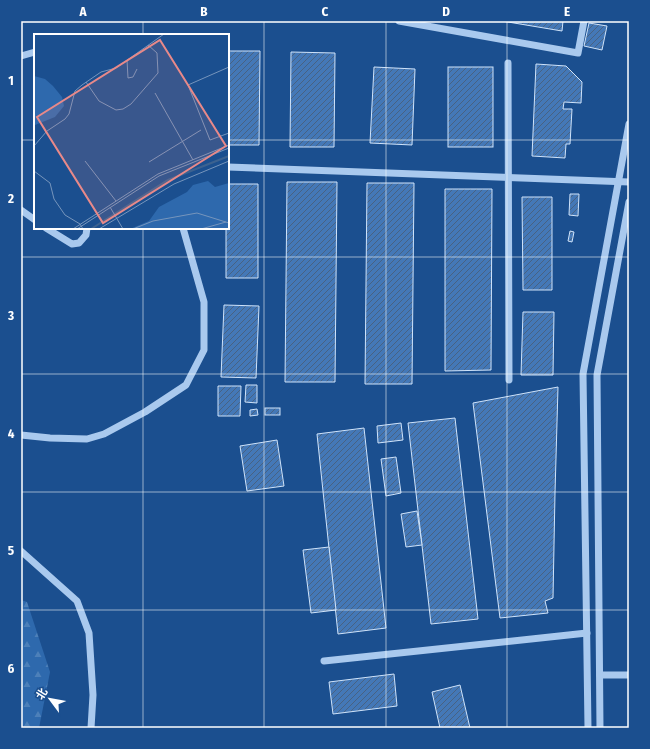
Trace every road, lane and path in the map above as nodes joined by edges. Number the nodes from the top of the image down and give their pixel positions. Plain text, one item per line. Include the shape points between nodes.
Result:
1 (399, 21) edge
2 (584, 21) edge
3 (34, 52) edge
4 (21, 56) edge
5 (508, 63) dead end
6 (629, 124) edge
7 (229, 167) edge
8 (508, 177) junction
9 (618, 181) junction
10 (629, 182) edge
11 (629, 202) edge
12 (21, 210) edge
13 (34, 219) edge
14 (48, 229) edge
15 (87, 229) edge
16 (183, 229) edge
17 (509, 380) dead end
18 (21, 434) edge
19 (21, 550) edge
20 (587, 633) junction
21 (324, 661) dead end
22 (600, 675) junction
23 (629, 675) edge
24 (91, 728) edge
25 (588, 728) edge
26 (600, 728) edge

1 - 2 street via 578,53
3 - 4 street
5 - 8 street
6 - 9 street
7 - 8 street
8 - 9 street
8 - 17 street
9 - 10 street
9 - 20 street via 583,374
11 - 22 street via 597,375
12 - 13 street
14 - 15 street via 72,244 79,243 86,235
16 - 18 street via 204,302 204,350 186,385 146,412 104,434 87,439
19 - 24 street via 77,601 89,633
20 - 21 street
20 - 25 street
22 - 23 street
22 - 26 street

